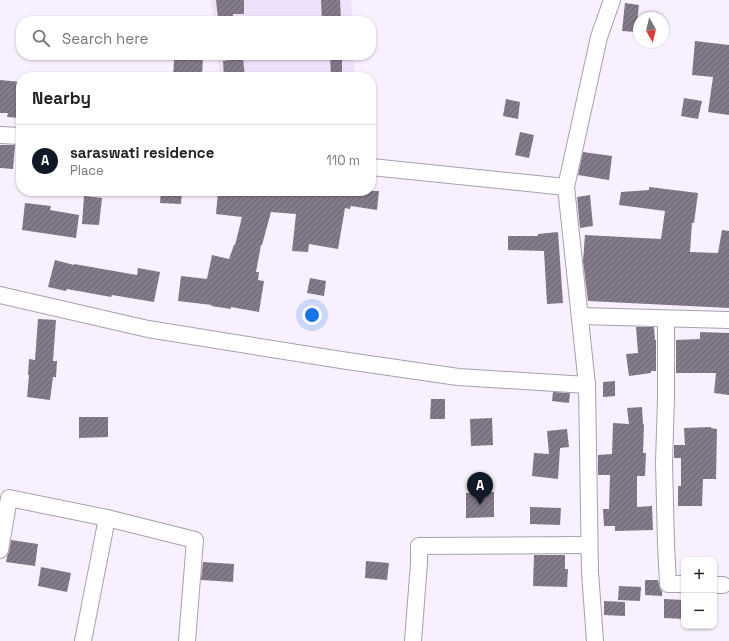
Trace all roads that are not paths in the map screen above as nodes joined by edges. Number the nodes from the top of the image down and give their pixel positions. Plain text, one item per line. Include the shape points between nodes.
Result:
1 (612, 0) edge
2 (0, 134) edge
3 (16, 136) edge
4 (376, 168) edge
5 (566, 187) junction
6 (0, 295) edge
7 (580, 316) junction
8 (666, 319) junction
9 (729, 320) edge
10 (587, 385) junction
11 (4, 497) edge
12 (107, 518) junction
13 (589, 545) junction
14 (0, 550) edge
15 (681, 584) edge
16 (83, 641) edge
17 (187, 641) edge
18 (413, 641) edge
19 (595, 641) edge

1 - 5 street via 599,37
2 - 3 street
4 - 5 street
5 - 7 street
6 - 10 street via 148,329 341,360 458,377
7 - 8 street
7 - 10 street
8 - 9 street
8 - 15 street via 664,463 668,584
10 - 13 street
11 - 12 street
11 - 14 street
12 - 16 street
12 - 17 street via 195,540
13 - 18 street via 419,546 420,563
13 - 19 street

